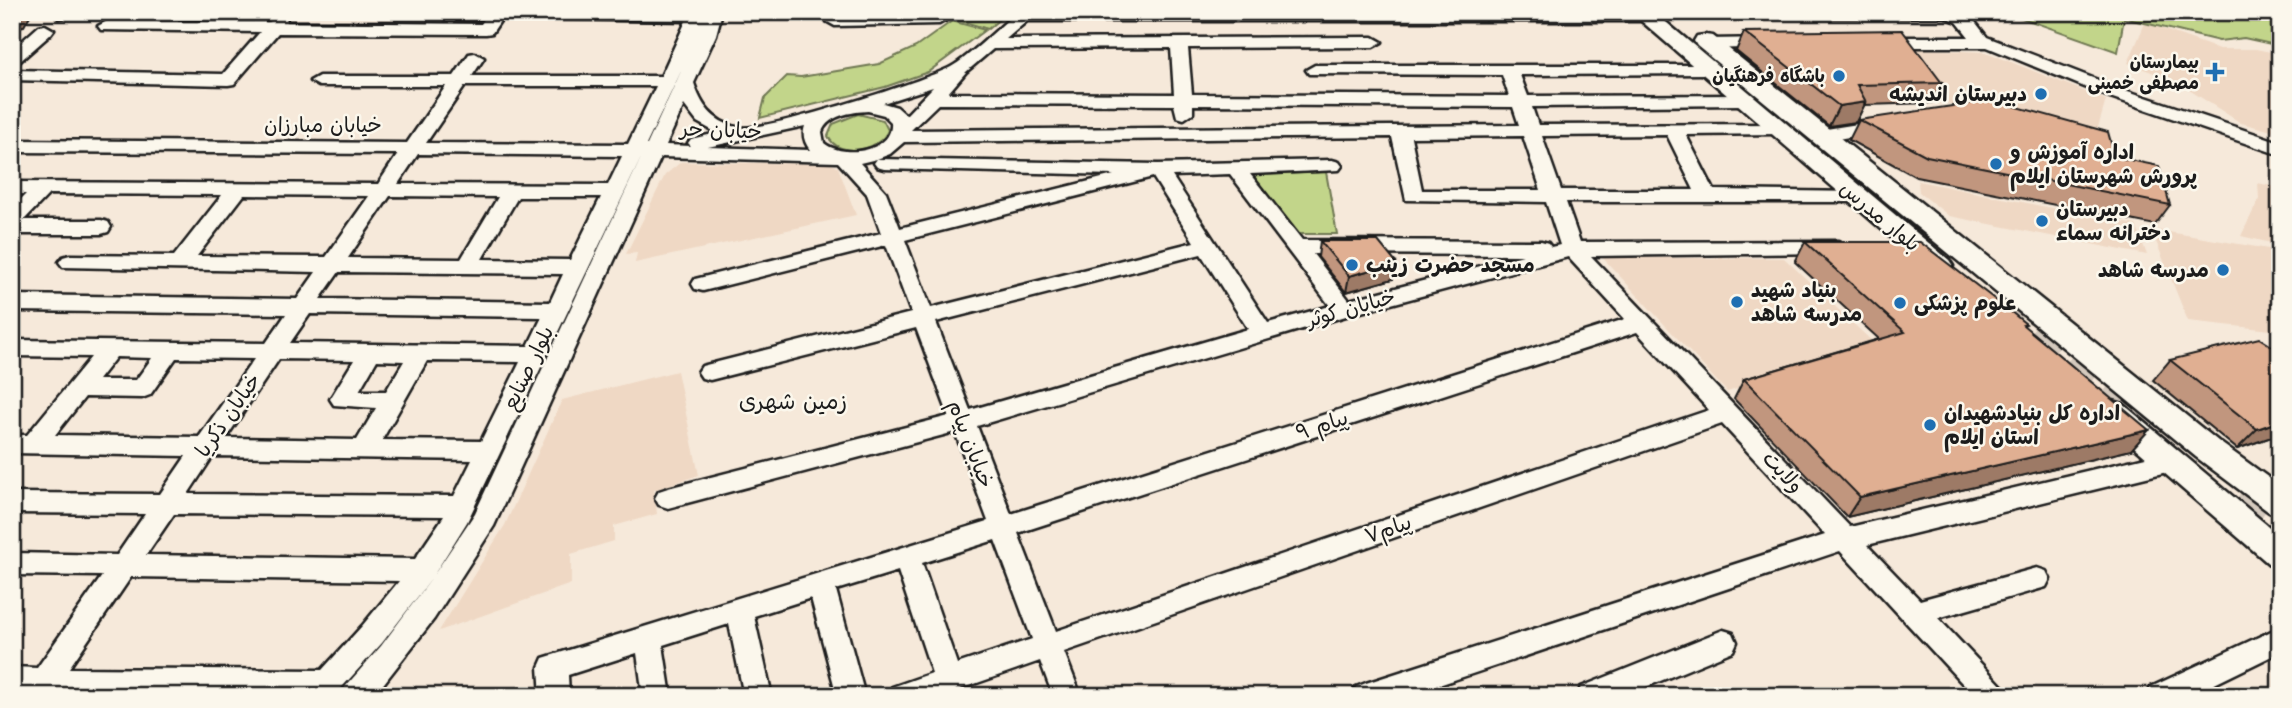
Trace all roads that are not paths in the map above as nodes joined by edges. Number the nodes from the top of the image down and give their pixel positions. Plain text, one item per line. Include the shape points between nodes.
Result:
1 (214, 12) edge
2 (286, 12) edge
3 (837, 12) edge
4 (1671, 12) edge
5 (1805, 12) edge
6 (1913, 12) edge
7 (1946, 12) edge
8 (733, 13) edge
9 (1026, 14) edge
10 (1366, 14) edge
11 (1643, 14) edge
12 (704, 18) edge
13 (939, 19) dead end
14 (107, 26) dead end
15 (201, 26) junction
16 (272, 28) junction
17 (45, 30) joint
18 (12, 35) edge
19 (1373, 41) junction
20 (1981, 41) junction
21 (1863, 42) edge
22 (1180, 43) junction
23 (1785, 43) edge
24 (989, 44) junction
25 (1708, 44) junction
26 (475, 58) dead end
27 (12, 59) edge
28 (960, 68) junction
29 (1509, 69) junction
30 (1709, 69) junction
31 (1315, 70) dead end
32 (1381, 70) junction
33 (12, 75) edge
34 (228, 80) joint
35 (319, 80) dead end
36 (459, 81) junction
37 (676, 82) junction
38 (934, 98) junction
39 (1742, 99) junction
40 (1183, 100) junction
41 (1521, 102) junction
42 (854, 106) junction
43 (825, 116) junction
44 (1897, 124) edge
45 (1779, 128) junction
46 (1674, 129) junction
47 (1531, 131) junction
48 (1400, 132) junction
49 (1185, 134) junction
50 (741, 135) junction
51 (900, 135) junction
52 (1820, 136) junction
53 (12, 146) edge
54 (411, 149) junction
55 (2280, 149) edge
56 (644, 151) junction
57 (840, 158) junction
58 (884, 163) junction
59 (1332, 166) dead end
60 (1236, 169) junction
61 (1158, 170) junction
62 (12, 188) edge
63 (44, 188) junction
64 (238, 189) junction
65 (381, 190) junction
66 (512, 191) junction
67 (614, 191) junction
68 (876, 192) junction
69 (1854, 196) junction
70 (1554, 197) junction
71 (1708, 197) junction
72 (12, 220) edge
73 (12, 227) edge
74 (101, 227) dead end
75 (1946, 235) junction
76 (893, 238) junction
77 (1207, 246) junction
78 (1847, 246) edge
79 (1902, 246) junction
80 (1297, 247) junction
81 (1572, 248) junction
82 (70, 262) dead end
83 (180, 263) junction
84 (331, 264) junction
85 (467, 266) junction
86 (577, 267) junction
87 (703, 284) dead end
88 (1964, 287) edge
89 (23, 303) edge
90 (303, 306) junction
91 (1344, 309) junction
92 (556, 310) junction
93 (924, 320) junction
94 (1641, 322) junction
95 (1263, 334) junction
96 (12, 348) edge
97 (110, 349) junction
98 (170, 349) junction
99 (272, 350) junction
100 (370, 352) junction
101 (420, 353) junction
102 (535, 354) junction
103 (710, 372) dead end
104 (79, 388) junction
105 (2088, 391) edge
106 (392, 400) junction
107 (1727, 413) junction
108 (962, 421) junction
109 (23, 444) edge
110 (206, 447) junction
111 (365, 449) junction
112 (488, 451) junction
113 (2171, 461) junction
114 (668, 498) dead end
115 (12, 503) edge
116 (2280, 503) edge
117 (165, 505) junction
118 (461, 506) junction
119 (1003, 527) junction
120 (1846, 539) junction
121 (2280, 555) edge
122 (906, 557) junction
123 (12, 564) edge
124 (124, 565) junction
125 (423, 570) junction
126 (2037, 579) dead end
127 (821, 584) junction
128 (403, 596) junction
129 (430, 601) junction
130 (739, 609) junction
131 (1915, 613) junction
132 (648, 637) junction
133 (2280, 639) edge
134 (1723, 642) dead end
135 (1048, 645) junction
136 (12, 680) edge
137 (45, 680) junction
138 (948, 680) junction
139 (321, 689) edge
140 (355, 696) edge
141 (555, 696) edge
142 (657, 696) edge
143 (758, 696) edge
144 (851, 696) edge
145 (902, 696) edge
146 (1067, 696) edge
147 (1366, 696) edge
148 (1591, 696) edge
149 (1993, 696) edge
150 (2161, 696) edge

1 - 15 street
2 - 16 street
3 - 13 street via 835,21
4 - 25 main road, بلوار مدرس
5 - 6 street
6 - 7 street
7 - 20 street via 1963,18
8 - 12 street
9 - 10 street
9 - 24 street
10 - 11 street
10 - 19 street
11 - 30 main road, بلوار مدرس
12 - 16 street via 497,13 486,29
12 - 37 street, بلوار صنایع
14 - 15 street
15 - 16 street
16 - 34 street
17 - 18 street
17 - 27 street
19 - 22 street
19 - 32 street
20 - 21 street
20 - 55 street
22 - 24 street
22 - 40 street
23 - 25 street
24 - 28 street
25 - 52 main road, بلوار مدرس
26 - 36 street, خیابان ذکریا
28 - 38 street
28 - 42 street
29 - 30 street
29 - 32 street
29 - 41 street
30 - 39 main road, بلوار مدرس
31 - 32 street
33 - 34 street
35 - 36 street
36 - 37 street
36 - 54 street, خیابان ذکریا
37 - 50 street via 696,112 722,130
37 - 56 street, بلوار صنایع
38 - 40 street
38 - 51 street
39 - 41 street
39 - 45 main road, بلوار مدرس
40 - 41 street
40 - 49 street
41 - 47 street
42 - 43 street
42 - 51 street via 893,112 900,119
43 - 50 street, خیابان حر
43 - 57 street via 813,139 824,153
44 - 52 street
45 - 46 street
45 - 69 main road, بلوار مدرس
46 - 47 street
46 - 71 street
47 - 48 street
47 - 70 street
48 - 49 street
48 - 70 street via 1413,196
49 - 51 street
50 - 56 street, خیابان حر
51 - 57 street via 873,156
51 - 58 street
52 - 75 main road, بلوار مدرس
53 - 54 street, خیابان مبارزان
54 - 56 street, خیابان مبارزان
54 - 65 street, خیابان ذکریا
56 - 57 street, خیابان حر
56 - 67 street, بلوار صنایع
56 - 129 street, بلوار صنایع via 485,519
57 - 68 street, خیابان پیام
58 - 61 street
58 - 68 street
59 - 60 street
60 - 61 street
60 - 80 street
61 - 76 street
61 - 77 street
62 - 63 street
63 - 64 street
63 - 72 street
64 - 65 street
64 - 83 street
65 - 66 street
65 - 84 street, خیابان ذکریا
66 - 67 street
66 - 85 street
67 - 86 street, بلوار صنایع
68 - 76 street, خیابان پیام
69 - 71 street
69 - 79 main road, بلوار مدرس
70 - 71 street
70 - 81 street
73 - 74 street
75 - 79 street
75 - 116 main road, بلوار مدرس via 2207,449
76 - 87 street
76 - 93 street, خیابان پیام
77 - 93 street
77 - 95 street
78 - 81 street, خیابان کوثر
79 - 88 main road, بلوار مدرس
80 - 81 street
80 - 91 street
81 - 91 street, خیابان کوثر
81 - 94 street, ولایت
82 - 83 street
83 - 84 street
84 - 85 street
84 - 90 street, خیابان ذکریا
85 - 86 street
86 - 92 street, بلوار صنایع
89 - 90 street
90 - 92 street
90 - 99 street, خیابان ذکریا
91 - 95 street, خیابان کوثر
92 - 102 street, بلوار صنایع
93 - 103 street
93 - 108 street, خیابان پیام
94 - 107 street, ولایت
94 - 119 street, پیام ۹
95 - 108 street, خیابان کوثر
96 - 97 street
97 - 98 street
97 - 104 street
98 - 99 street
98 - 104 street via 142,389
99 - 100 street
99 - 110 street, خیابان ذکریا
100 - 101 street
100 - 106 street via 342,398
101 - 102 street
101 - 106 street
102 - 112 street, بلوار صنایع
104 - 109 street
105 - 113 main road
106 - 111 street
107 - 120 street, ولایت
107 - 135 street, پیام۷
108 - 114 street, خیابان کوثر
108 - 119 street, خیابان پیام
109 - 110 street
110 - 111 street
110 - 117 street, خیابان ذکریا
111 - 112 street
112 - 118 street, بلوار صنایع
113 - 120 street
113 - 121 main road
115 - 117 street
117 - 118 street
117 - 124 street, خیابان ذکریا
118 - 125 street, بلوار صنایع
119 - 122 street, پیام ۹
119 - 135 street, خیابان پیام
120 - 131 street, ولایت
120 - 147 street
122 - 127 street, پیام ۹
122 - 138 street
123 - 124 street
124 - 125 street
124 - 137 street, خیابان ذکریا
125 - 128 street, بلوار صنایع
126 - 131 street
127 - 130 street, پیام ۹
127 - 144 street
128 - 129 street
128 - 139 street, بلوار صنایع
129 - 140 street, بلوار صنایع
130 - 132 street, پیام ۹
130 - 143 street
131 - 149 street, ولایت
132 - 141 street, پیام ۹ via 553,667
132 - 142 street
133 - 150 street
134 - 148 street
135 - 138 street, پیام۷
135 - 146 street, خیابان پیام
136 - 137 street
137 - 139 street
138 - 145 street, پیام۷

